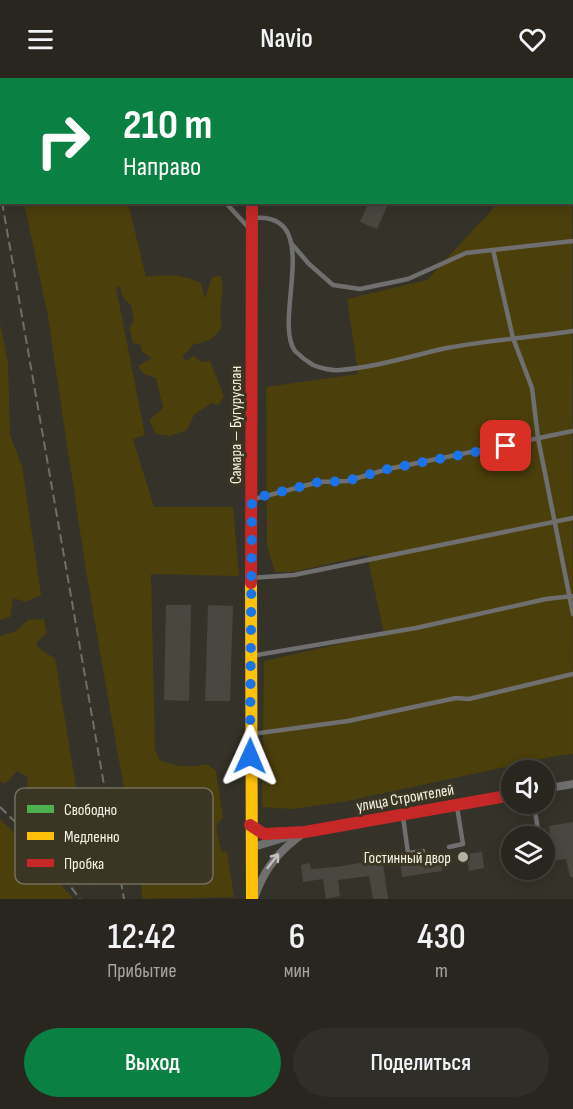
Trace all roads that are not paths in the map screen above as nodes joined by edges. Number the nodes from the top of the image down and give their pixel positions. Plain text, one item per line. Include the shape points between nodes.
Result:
1 (227, 204) edge
2 (252, 204) edge
3 (252, 224) junction
4 (573, 241) edge
5 (291, 243) junction
6 (493, 250) junction
7 (573, 331) edge
8 (513, 338) junction
9 (573, 431) edge
10 (538, 438) junction
11 (252, 499) junction
12 (573, 518) edge
13 (556, 523) junction
14 (252, 578) junction
15 (571, 597) edge
16 (573, 614) edge
17 (251, 656) junction
18 (573, 674) edge
19 (251, 734) junction
20 (573, 784) edge
21 (555, 787) edge
22 (501, 797) edge
23 (457, 805) junction
24 (403, 814) junction
25 (250, 825) junction
26 (305, 832) junction
27 (449, 847) dead end
28 (250, 848) junction
29 (423, 851) dead end
30 (253, 899) edge

1 - 3 lane
2 - 3 main road, Самара — Бугуруслан
3 - 5 lane via 269,217 281,224
3 - 11 main road, Самара — Бугуруслан
4 - 6 lane
5 - 6 lane via 333,285 360,289 408,279 466,253
5 - 8 lane via 290,337 295,351 314,365 337,371
6 - 8 lane
7 - 8 lane
8 - 10 lane via 532,388
9 - 10 lane
10 - 11 lane
10 - 13 lane
11 - 14 main road, Самара — Бугуруслан
12 - 13 lane
13 - 14 lane via 294,575
13 - 15 lane
14 - 17 main road, Самара — Бугуруслан
15 - 16 lane
15 - 17 lane
17 - 19 main road, Самара — Бугуруслан
18 - 19 lane via 469,699 456,698 348,721
19 - 25 main road, Самара — Бугуруслан
20 - 21 street
22 - 23 main road, улица Строителей
23 - 24 main road, улица Строителей
23 - 27 lane via 464,844
24 - 26 main road, улица Строителей
24 - 29 lane via 408,853
25 - 26 main road, улица Строителей via 264,834
25 - 28 main road, Самара — Бугуруслан
26 - 28 street
30 -> 26 street via 273,859
28 - 30 main road, Самара — Бугуруслан

